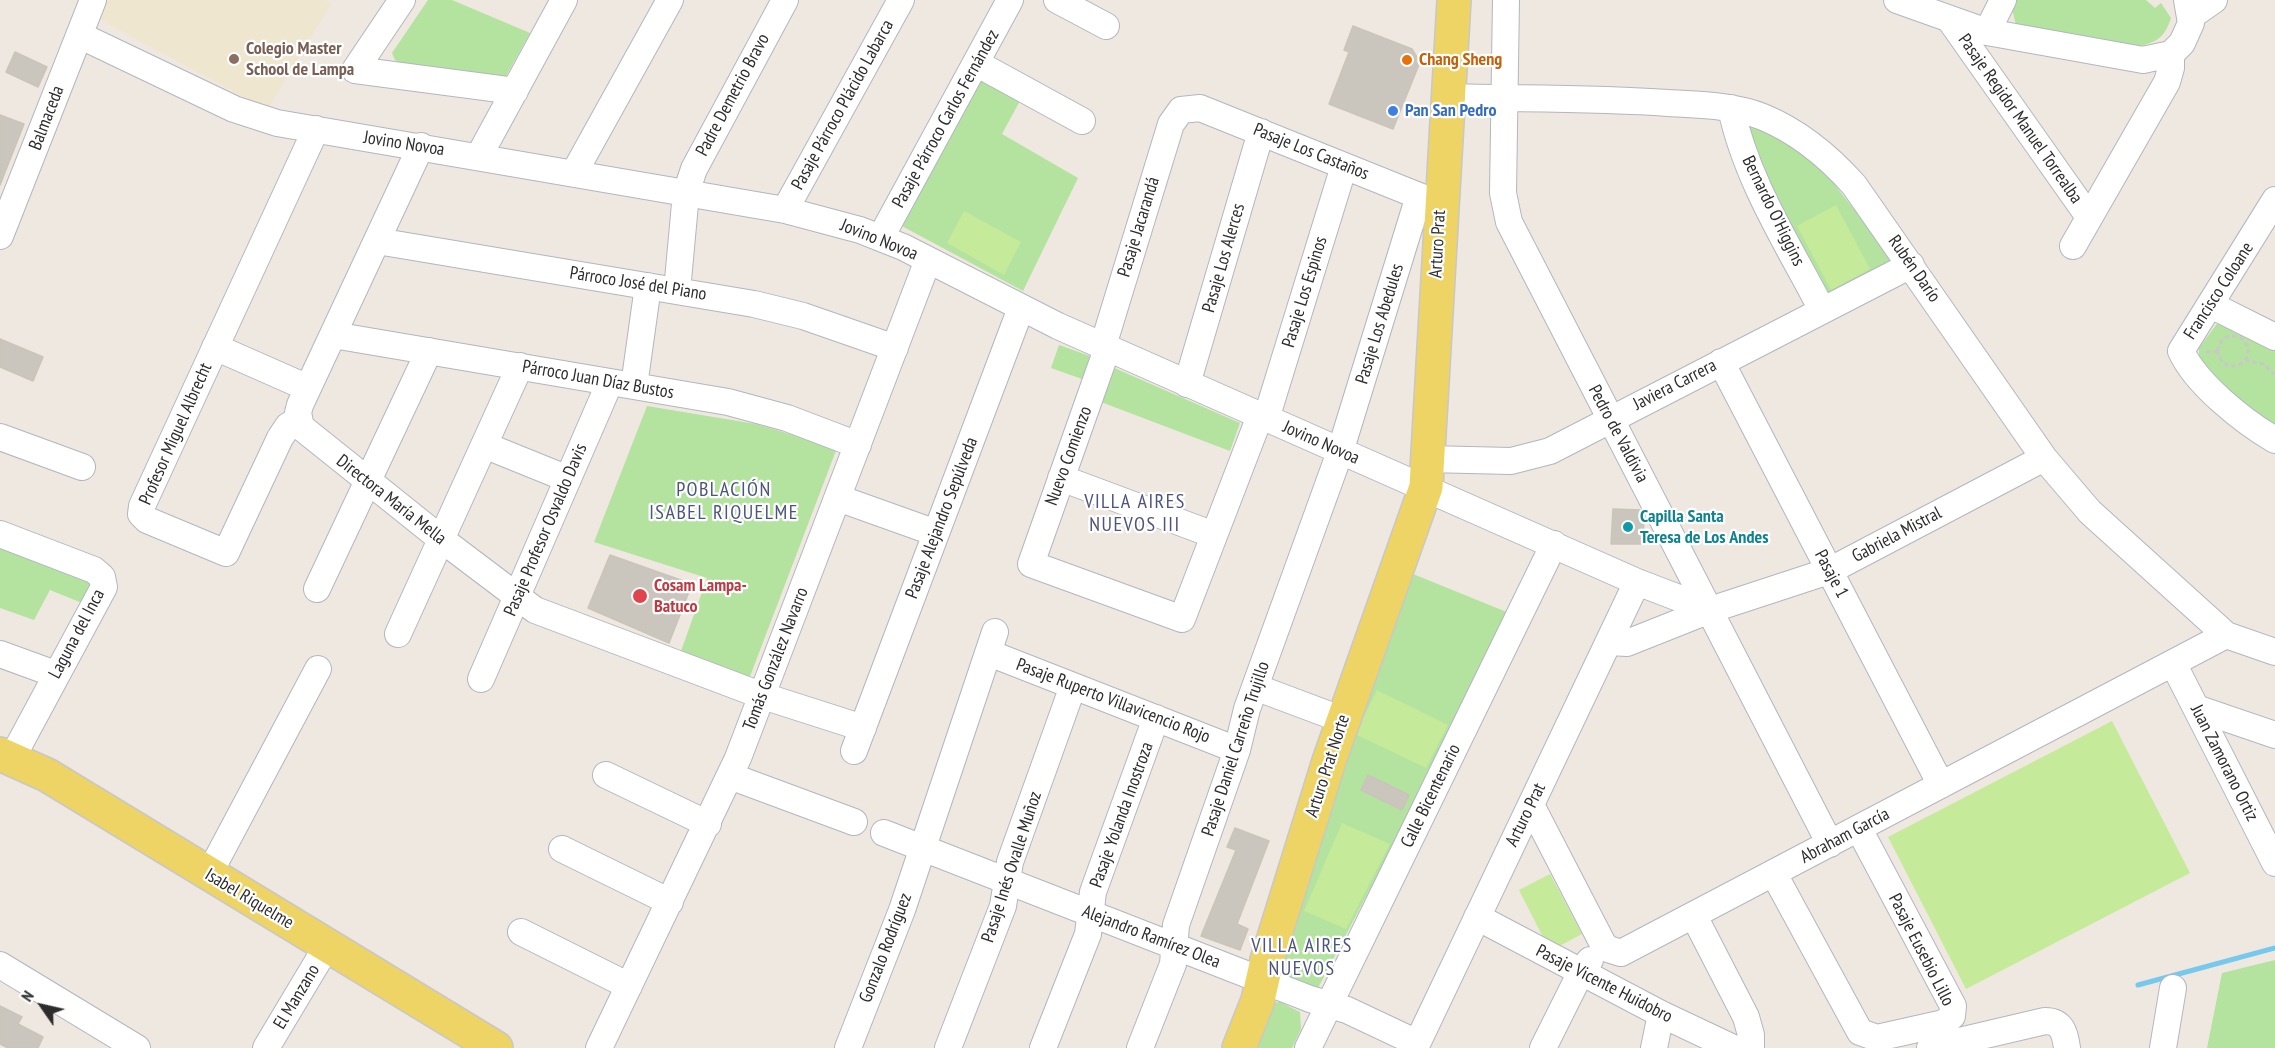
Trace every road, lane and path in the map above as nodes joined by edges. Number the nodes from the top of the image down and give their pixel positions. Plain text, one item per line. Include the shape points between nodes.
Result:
1 (402, 0) edge
2 (564, 0) edge
3 (670, 0) edge
4 (784, 0) edge
5 (901, 0) edge
6 (1010, 0) edge
7 (1058, 0) edge
8 (1454, 0) edge
9 (1506, 0) edge
10 (1897, 0) edge
11 (2003, 0) edge
12 (2214, 0) edge
13 (90, 1) edge
14 (2189, 8) edge
15 (1950, 20) junction
16 (1106, 27) dead end
17 (1987, 32) junction
18 (79, 35) junction
19 (2171, 54) junction
20 (976, 63) junction
21 (514, 91) junction
22 (1447, 97) junction
23 (1505, 99) junction
24 (1731, 108) junction
25 (1181, 110) joint
26 (1082, 121) dead end
27 (316, 129) junction
28 (1261, 132) junction
29 (421, 146) junction
30 (479, 156) junction
31 (1344, 166) junction
32 (574, 173) junction
33 (687, 193) junction
34 (1430, 200) junction
35 (6, 206) edge
36 (784, 210) junction
37 (2090, 217) junction
38 (2271, 217) edge
39 (0, 236) edge
40 (881, 237) junction
41 (377, 241) junction
42 (2073, 246) dead end
43 (928, 260) junction
44 (1911, 265) junction
45 (648, 286) junction
46 (677, 291) junction
47 (2211, 305) junction
48 (1021, 308) junction
49 (1822, 310) junction
50 (333, 335) junction
51 (2275, 338) edge
52 (215, 347) junction
53 (1105, 347) junction
54 (895, 348) junction
55 (429, 351) junction
56 (2245, 360) junction
57 (1721, 362) junction
58 (520, 366) junction
59 (2275, 374) edge
60 (622, 384) junction
61 (1187, 384) junction
62 (308, 388) junction
63 (1263, 417) junction
64 (298, 420) junction
65 (1611, 420) junction
66 (0, 436) edge
67 (2275, 440) edge
68 (484, 445) junction
69 (858, 445) junction
70 (1340, 452) junction
71 (2044, 458) junction
72 (82, 467) dead end
73 (1426, 473) junction
74 (1061, 478) junction
75 (568, 479) junction
76 (368, 482) junction
77 (838, 498) junction
78 (936, 533) junction
79 (0, 534) edge
80 (1214, 535) junction
81 (441, 539) junction
82 (1554, 544) junction
83 (1829, 571) junction
84 (1637, 582) junction
85 (317, 589) dead end
86 (516, 598) junction
87 (1710, 610) junction
88 (398, 634) dead end
89 (2226, 635) junction
90 (1609, 642) junction
91 (2275, 652) edge
92 (0, 654) edge
93 (2173, 663) junction
94 (318, 669) dead end
95 (55, 674) junction
96 (481, 679) dead end
97 (1073, 686) junction
98 (1255, 687) junction
99 (763, 696) junction
100 (2196, 708) junction
101 (1156, 718) junction
102 (1343, 720) junction
103 (2275, 735) edge
104 (1237, 750) junction
105 (6, 756) edge
106 (606, 775) dead end
107 (730, 776) junction
108 (1941, 785) junction
109 (1531, 805) junction
110 (854, 822) dead end
111 (708, 824) junction
112 (1859, 829) junction
113 (884, 833) dead end
114 (1830, 844) junction
115 (922, 848) junction
116 (562, 849) dead end
117 (2275, 863) edge
118 (209, 874) junction
119 (1774, 874) junction
120 (1007, 881) junction
121 (670, 902) junction
122 (1090, 914) junction
123 (1694, 916) junction
124 (1477, 917) junction
125 (521, 932) dead end
126 (1604, 944) junction
127 (327, 946) junction
128 (1174, 946) junction
129 (0, 965) edge
130 (1581, 972) junction
131 (1262, 981) junction
132 (629, 986) junction
133 (2174, 988) dead end
134 (1329, 1005) junction
135 (1661, 1014) junction
136 (1416, 1046) edge
137 (137, 1048) edge
138 (266, 1048) edge
139 (496, 1048) edge
140 (599, 1048) edge
141 (848, 1048) edge
142 (948, 1048) edge
143 (1043, 1048) edge
144 (1140, 1048) edge
145 (1239, 1048) edge
146 (1308, 1048) edge
147 (1543, 1048) edge
148 (1654, 1048) edge
149 (1732, 1048) edge
150 (1751, 1048) edge
151 (1930, 1048) edge
152 (2067, 1048) edge
153 (2163, 1048) edge

1 - 21 street via 356,70
2 - 21 street
3 - 32 street
4 - 33 street, Padre Demetrio Bravo via 700,154
5 - 36 street, Pasaje Párroco Plácido Labarca
6 - 20 street, Pasaje Párroco Carlos Fernández
7 - 16 street
8 - 22 main road, Arturo Prat
9 - 23 street, Pedro de Valdivia
10 - 15 street
11 - 17 street
12 - 14 street
13 - 18 street, Balmaceda
14 - 19 street via 2186,37
15 - 17 street
15 - 37 street, Pasaje Regidor Manuel Torrealba
17 - 19 street via 2134,59 2152,60
18 - 27 street, Jovino Novoa via 234,109 277,123
18 - 35 street, Balmaceda
19 - 37 street via 2167,82
20 - 26 street
20 - 40 street, Pasaje Párroco Carlos Fernández
21 - 30 street
22 - 23 street, Rubén Darío
22 - 34 main road, Arturo Prat
23 - 24 street, Rubén Darío via 1641,101
23 - 65 street, Pedro de Valdivia via 1503,193 1509,222
24 - 44 street, Rubén Darío via 1781,125 1827,158 1854,185
24 - 49 street, Bernardo O'Higgins via 1755,180
25 - 28 street, Pasaje Los Castaños via 1200,108
25 - 53 street, Pasaje Jacarandá via 1171,124
27 - 29 street, Jovino Novoa
27 - 52 street, Profesor Miguel Albrecht
28 - 31 street, Pasaje Los Castaños
28 - 61 street, Pasaje Los Alerces
29 - 30 street, Jovino Novoa
29 - 41 street
30 - 32 street, Jovino Novoa
31 - 34 street, Pasaje Los Castaños
31 - 63 street, Pasaje Los Espinos
32 - 33 street, Jovino Novoa
33 - 36 street, Jovino Novoa
33 - 46 street, Padre Demetrio Bravo
34 - 70 street, Pasaje Los Abedules
34 - 73 main road, Arturo Prat
35 - 39 street, Balmaceda
36 - 40 street, Jovino Novoa
37 - 42 street
38 - 47 street, Francisco Coloane
40 - 43 street, Jovino Novoa
41 - 45 street, Párroco José del Piano
41 - 50 street
43 - 48 street, Jovino Novoa
43 - 54 street, Tomás González Navarro
44 - 49 street, Javiera Carrera
44 - 71 street, Rubén Darío
45 - 46 street, Párroco José del Piano
45 - 60 street, Pasaje Profesor Osvaldo Davis
46 - 54 street, Párroco José del Piano via 777,309
47 - 51 street
47 - 67 street, Francisco Coloane via 2181,351 2219,397
48 - 53 street, Jovino Novoa
48 - 78 street, Pasaje Alejandro Sepúlveda
49 - 57 street, Javiera Carrera
50 - 55 street, Párroco Juan Díaz Bustos
50 - 62 street
52 - 62 street
52 - 64 street, Profesor Miguel Albrecht via 142,506 144,517 226,553 280,438
53 - 61 street, Jovino Novoa
53 - 74 street, Nuevo Comienzo
54 - 69 street, Tomás González Navarro
55 - 58 street, Párroco Juan Díaz Bustos
55 - 76 street
56 - 56 path via 2236,366 2227,365 2219,354 2220,344 2233,336 2242,339 2248,348
56 - 59 path via 2264,364
57 - 65 street, Javiera Carrera
57 - 83 street, Pasaje 1
58 - 60 street, Párroco Juan Díaz Bustos
58 - 68 street
60 - 69 street, Párroco Juan Díaz Bustos via 749,406
60 - 75 street, Pasaje Profesor Osvaldo Davis
61 - 63 street, Jovino Novoa
62 - 64 street
63 - 70 street, Jovino Novoa
63 - 80 street
64 - 76 street, Directora María Mella via 306,433
65 - 73 street, Javiera Carrera via 1550,451 1523,459
65 - 87 street, Pedro de Valdivia
66 - 72 street
68 - 75 street
68 - 81 street
69 - 77 street, Tomás González Navarro
70 - 73 street, Jovino Novoa
70 - 98 street, Pasaje Daniel Carreño Trujillo
71 - 83 street, Gabriela Mistral
71 - 89 street, Rubén Darío via 2090,512
73 - 82 street, Jovino Novoa
73 - 102 main road, Arturo Prat Norte
74 - 80 street
74 - 80 street, Nuevo Comienzo via 1030,564 1182,619
75 - 86 street, Pasaje Profesor Osvaldo Davis
76 - 81 street, Directora María Mella
76 - 85 street
77 - 78 street
77 - 99 street, Tomás González Navarro
78 - 99 street, Pasaje Alejandro Sepúlveda via 859,740
79 - 95 street, Laguna del Inca via 94,570 104,582 103,592
81 - 86 street, Directora María Mella
81 - 88 street
82 - 84 street, Jovino Novoa
82 - 134 street, Calle Bicentenario
83 - 87 street, Gabriela Mistral
83 - 108 street, Pasaje 1
84 - 87 street
84 - 90 street, Arturo Prat
86 - 96 street, Pasaje Profesor Osvaldo Davis
86 - 99 street, Directora María Mella via 546,616
87 - 90 street, Gabriela Mistral via 1628,643
87 - 114 street, Pedro de Valdivia
89 - 91 street, Rubén Darío
89 - 93 street, Abraham García
90 - 109 street, Arturo Prat
92 - 95 street
93 - 100 street, Juan Zamorano Ortiz
93 - 108 street, Abraham García
94 - 118 street
95 - 105 street, Laguna del Inca
97 - 101 street, Pasaje Ruperto Villavicencio Rojo
97 - 115 street, Pasaje Ruperto Villavicencio Rojo via 992,642
97 - 120 street, Pasaje Inés Ovalle Muñoz via 1010,862
98 - 102 street
98 - 104 street, Pasaje Daniel Carreño Trujillo
99 - 107 street, Tomás González Navarro
100 - 103 street
100 - 117 street, Juan Zamorano Ortiz
101 - 104 street, Pasaje Ruperto Villavicencio Rojo
101 - 122 street, Pasaje Yolanda Inostroza via 1094,892
102 - 131 main road, Arturo Prat Norte
104 - 128 street, Pasaje Daniel Carreño Trujillo via 1176,926
105 - 118 main road, Isabel Riquelme via 48,776
106 - 111 street
107 - 110 street
107 - 111 street, Tomás González Navarro
108 - 112 street, Abraham García
109 - 124 street, Arturo Prat
109 - 126 street
111 - 121 street, Tomás González Navarro
112 - 114 street, Abraham García
112 - 119 street, Pasaje Eusebio Lillo via 1953,1006 1952,1016 1944,1023 1877,1038 1860,1032
113 - 115 street, Alejandro Ramírez Olea
114 - 119 street, Abraham García
115 - 120 street, Alejandro Ramírez Olea
115 - 141 street, Gonzalo Rodríguez
116 - 121 street
118 - 127 main road, Isabel Riquelme
119 - 123 street, Abraham García
120 - 122 street, Alejandro Ramírez Olea
120 - 142 street, Pasaje Inés Ovalle Muñoz via 1003,906
121 - 132 street, Tomás González Navarro
122 - 128 street, Alejandro Ramírez Olea
122 - 143 street, Pasaje Yolanda Inostroza via 1088,934
123 - 126 street, Abraham García via 1628,952 1614,952
123 - 150 street via 1746,1017
124 - 130 street, Pasaje Vicente Huidobro
124 - 136 street, Arturo Prat
125 - 132 street
126 - 130 street
127 - 138 street, El Manzano
127 - 139 main road, Isabel Riquelme
128 - 131 street, Alejandro Ramírez Olea
128 - 144 street, Pasaje Daniel Carreño Trujillo via 1173,964
129 - 137 street
130 - 135 street, Pasaje Vicente Huidobro
130 - 147 street
131 - 134 street, Alejandro Ramírez Olea
131 - 145 main road, Arturo Prat Norte
132 - 140 street, Tomás González Navarro
133 - 153 street
134 - 136 street, Alejandro Ramírez Olea via 1347,1010
134 - 146 street, Calle Bicentenario
135 - 148 street
135 - 149 street, Pasaje Vicente Huidobro
151 - 152 street via 2050,1021 2062,1028

